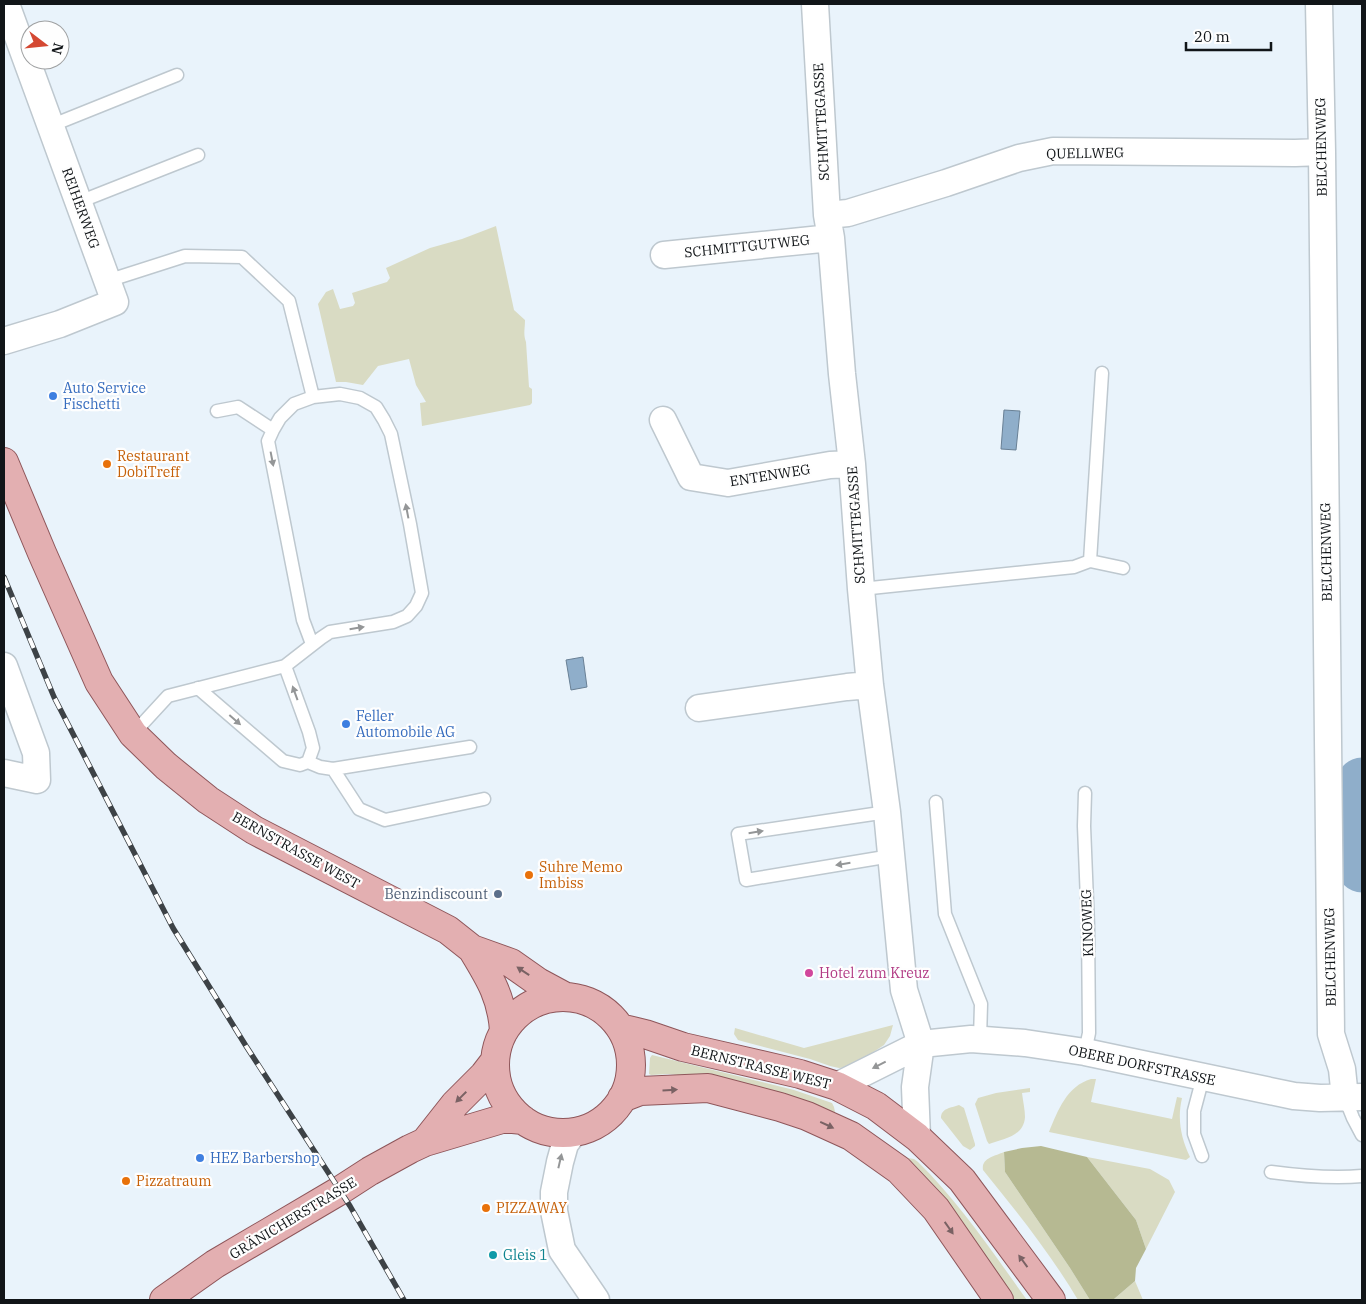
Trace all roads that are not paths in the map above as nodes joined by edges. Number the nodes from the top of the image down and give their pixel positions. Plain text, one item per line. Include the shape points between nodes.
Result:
1 (6, 4) edge
2 (814, 4) edge
3 (1319, 4) edge
4 (177, 74) dead end
5 (50, 126) junction
6 (1322, 152) junction
7 (198, 154) dead end
8 (79, 202) junction
9 (828, 226) junction
10 (664, 255) dead end
11 (107, 281) junction
12 (4, 341) edge
13 (1102, 373) dead end
14 (313, 397) junction
15 (217, 411) dead end
16 (663, 420) dead end
17 (273, 430) junction
18 (4, 462) edge
19 (852, 464) junction
20 (1090, 561) junction
21 (1123, 568) dead end
22 (861, 589) junction
23 (312, 644) junction
24 (4, 666) edge
25 (285, 666) junction
26 (870, 685) junction
27 (198, 688) junction
28 (699, 708) dead end
29 (133, 734) junction
30 (470, 747) dead end
31 (308, 762) junction
32 (333, 769) junction
33 (4, 773) edge
34 (1085, 793) dead end
35 (484, 799) dead end
36 (936, 802) dead end
37 (886, 812) junction
38 (891, 856) junction
39 (472, 949) junction
40 (564, 996) junction
41 (620, 1028) junction
42 (504, 1031) junction
43 (980, 1039) junction
44 (920, 1044) junction
45 (1085, 1052) junction
46 (494, 1062) junction
47 (1203, 1077) junction
48 (837, 1086) junction
49 (622, 1098) junction
50 (1355, 1098) edge
51 (522, 1120) junction
52 (574, 1132) junction
53 (1362, 1135) edge
54 (917, 1137) junction
55 (425, 1142) junction
56 (1202, 1156) dead end
57 (1271, 1172) dead end
58 (1362, 1176) edge
59 (164, 1300) edge
60 (596, 1300) edge
61 (999, 1300) edge
62 (1051, 1300) edge

1 - 5 street, REIHERWEG
2 - 9 street, SCHMITTEGASSE
3 - 6 street, BELCHENWEG
4 - 5 lane
5 - 8 street, REIHERWEG
6 - 9 street, QUELLWEG via 1053,151 1019,158 848,213
6 - 50 street, BELCHENWEG via 1331,1034
7 - 8 lane
8 - 11 street, REIHERWEG
9 - 10 street, SCHMITTGUTWEG
9 - 19 street, SCHMITTEGASSE
11 - 12 street, REIHERWEG via 115,302 60,324
11 - 14 lane via 185,256 242,257 289,302
13 - 20 lane
14 - 17 lane via 294,404
23 -> 14 lane via 330,632 393,622 407,616 422,593 391,434 384,420 376,407 360,398 340,394
15 - 17 lane via 238,407
16 - 19 street, ENTENWEG via 691,477 728,483
17 -> 23 lane via 268,441 303,620
18 - 29 main road, BERNSTRASSE WEST via 99,682
19 - 22 street, SCHMITTEGASSE
20 - 21 lane
20 - 22 lane via 1074,567
22 - 26 street, SCHMITTEGASSE
23 - 25 lane
24 - 33 street via 36,753 37,780
25 - 27 lane
31 -> 25 lane via 313,748
26 - 28 street
26 - 37 street, SCHMITTEGASSE
27 - 29 lane via 168,696
27 -> 31 lane via 283,761 300,765
29 - 39 main road, BERNSTRASSE WEST via 208,800 254,830 448,930
30 - 32 lane
31 - 32 lane
32 - 35 lane via 359,809 385,820
34 - 45 lane, KINOWEG via 1089,1033
36 - 43 lane via 945,914 981,1004
37 - 38 street, SCHMITTEGASSE
38 -> 37 lane via 746,880 738,834
38 - 44 street, SCHMITTEGASSE via 904,990
40 -> 39 main road, BERNSTRASSE WEST via 511,964
39 - 42 main road, BERNSTRASSE WEST via 493,984 503,1015
40 - 41 main road via 602,1008
40 - 42 main road via 550,997 523,1009
41 - 48 main road, BERNSTRASSE WEST
41 - 49 main road via 628,1044 631,1062 629,1081
42 - 46 main road
43 - 44 street, OBERE DORFSTRASSE
43 - 45 street, OBERE DORFSTRASSE
44 -> 48 street
44 - 54 street via 915,1088
45 - 47 street, OBERE DORFSTRASSE
46 - 51 main road via 500,1092
46 -> 55 main road, GRÄNICHERSTRASSE
47 - 50 street, OBERE DORFSTRASSE via 1294,1096
47 - 56 lane via 1194,1111 1194,1134
48 - 54 main road, BERNSTRASSE WEST via 876,1106
49 - 52 main road via 602,1121
49 -> 61 main road via 640,1091 708,1088 780,1106 851,1136 898,1170 936,1209
50 - 53 lane via 1352,1118
51 - 52 main road via 552,1132
51 - 55 main road, GRÄNICHERSTRASSE via 502,1119
60 -> 52 street via 562,1250 554,1211 560,1162 565,1144
62 -> 54 main road, BERNSTRASSE WEST via 962,1180
55 - 59 main road, GRÄNICHERSTRASSE via 214,1264
57 - 58 lane via 1344,1178

